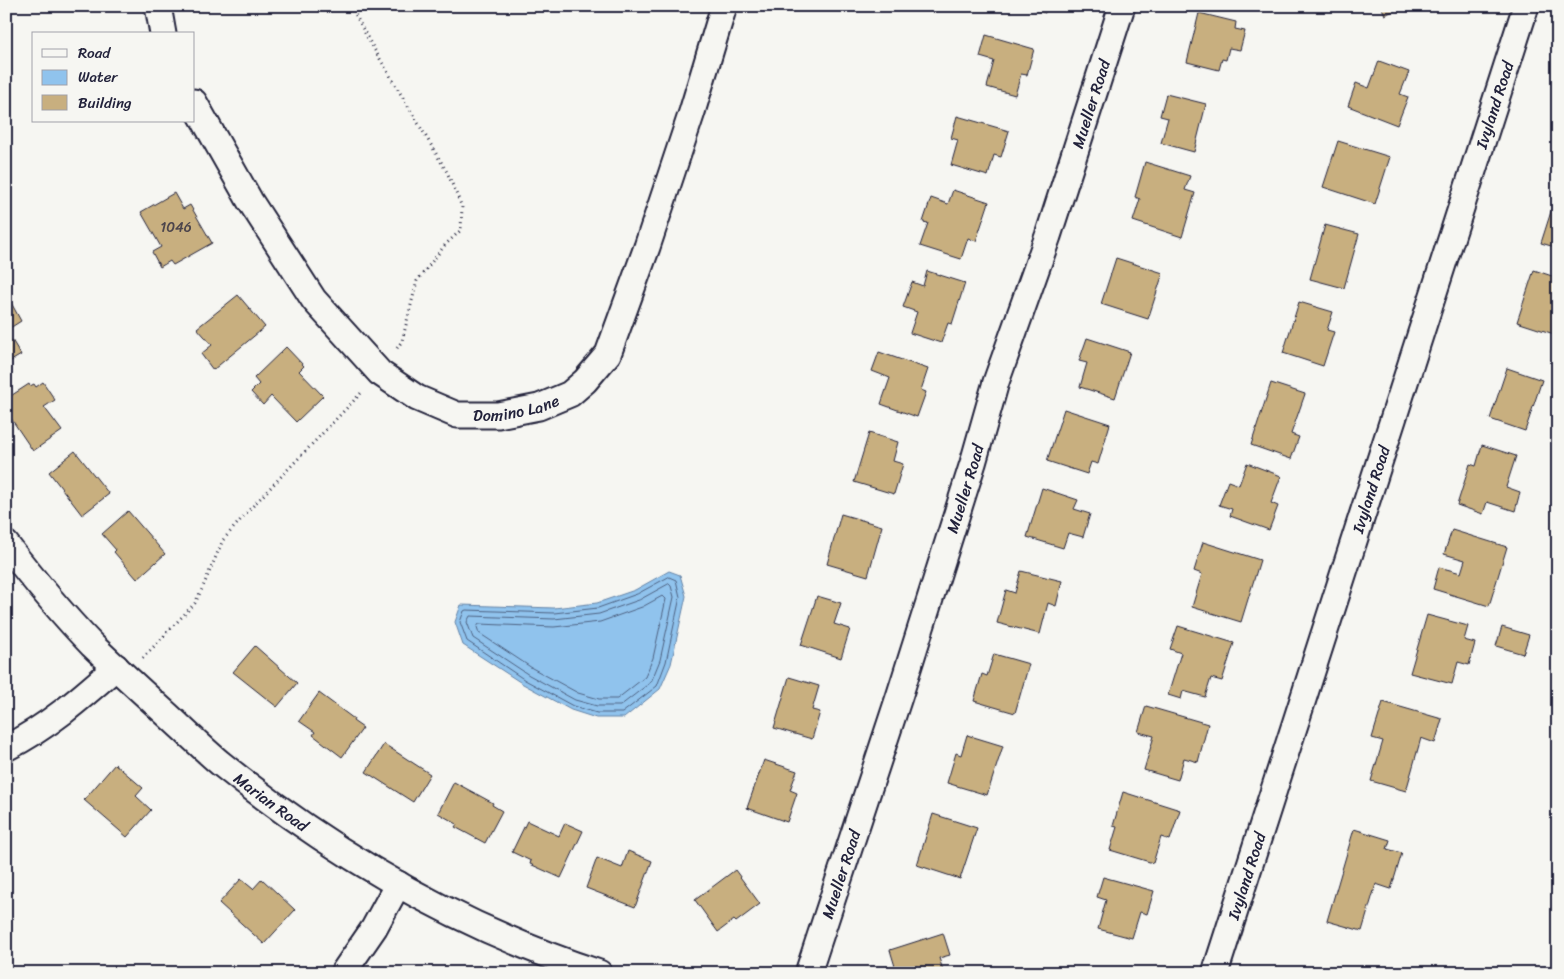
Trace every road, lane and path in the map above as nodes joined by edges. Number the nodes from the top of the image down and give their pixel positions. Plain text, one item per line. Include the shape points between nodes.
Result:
1 (158, 6) edge
2 (351, 6) edge
3 (724, 6) edge
4 (1122, 6) edge
5 (1526, 6) edge
6 (163, 32) edge
7 (195, 104) edge
8 (380, 373) junction
9 (6, 544) edge
10 (120, 672) junction
11 (6, 748) edge
12 (398, 884) junction
13 (343, 973) edge
14 (599, 973) edge
15 (808, 973) edge
16 (1215, 973) edge

1 - 6 street
2 - 8 path via 447,172 462,207 461,230 417,281 402,341
3 - 8 street, Domino Lane via 692,112 608,354 585,381 570,394 539,407 498,415 457,415 417,398
4 - 15 street, Mueller Road via 1048,236 996,382 902,687
5 - 16 street, Ivyland Road
7 - 8 street, Domino Lane via 250,201 314,300
8 - 10 path via 224,540 195,602
9 - 10 street, Marian Road
10 - 11 street via 28,737
10 - 12 street, Marian Road via 220,762 346,854
12 - 13 street via 374,928
12 - 14 street, Marian Road via 470,922

